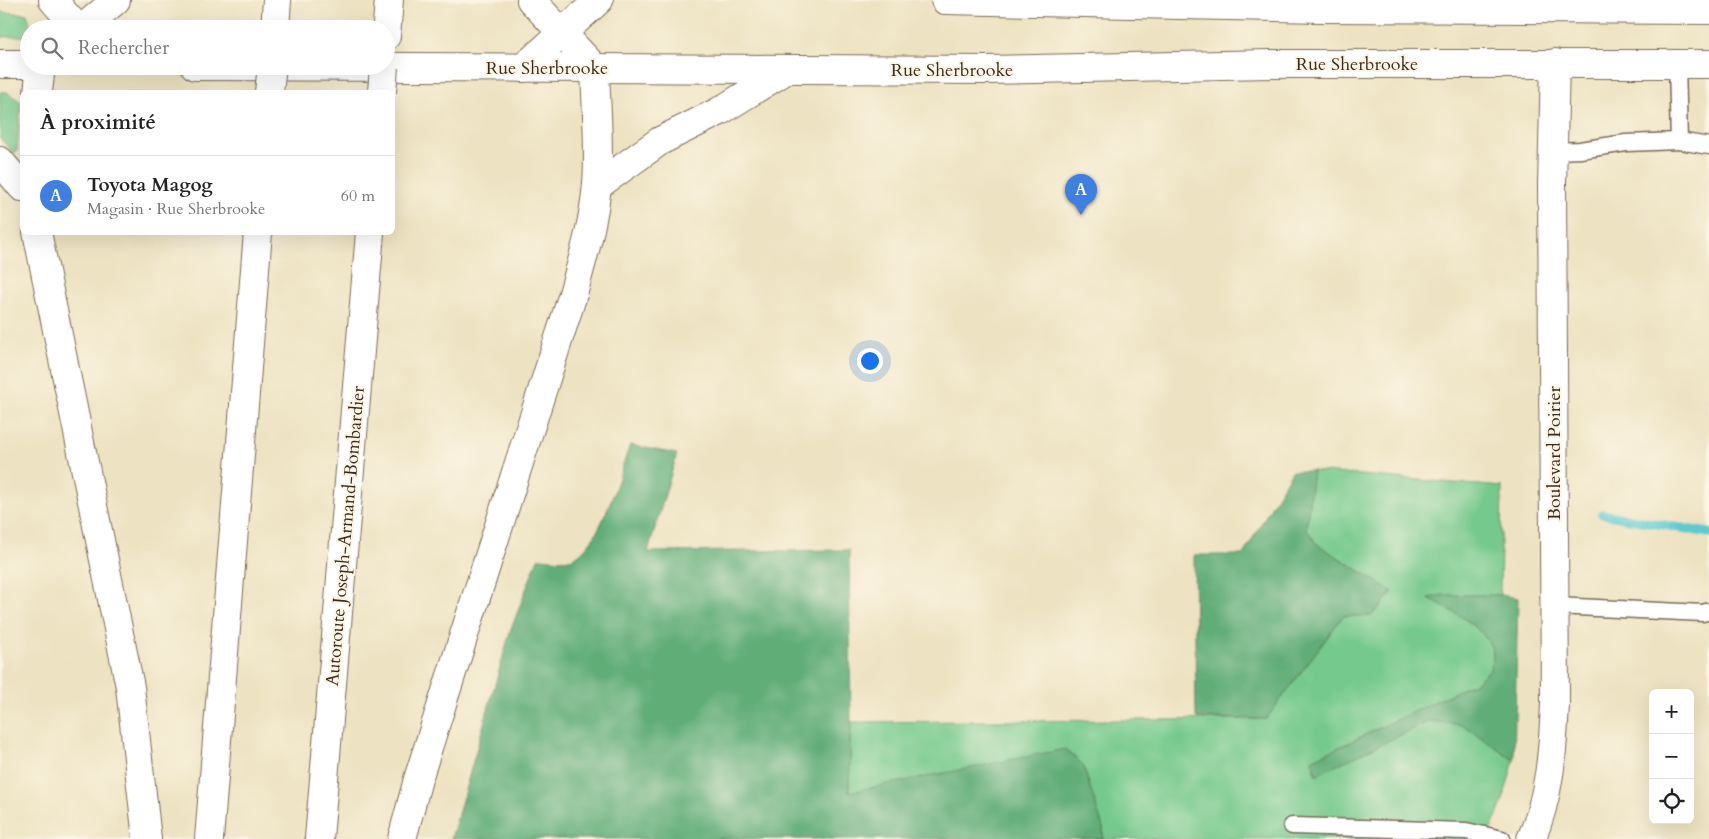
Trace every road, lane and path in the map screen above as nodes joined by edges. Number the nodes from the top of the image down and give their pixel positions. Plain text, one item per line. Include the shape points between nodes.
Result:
1 (54, 0) edge
2 (116, 0) edge
3 (277, 0) edge
4 (389, 0) edge
5 (531, 0) edge
6 (599, 0) edge
7 (946, 0) edge
8 (1205, 2) edge
9 (1709, 10) edge
10 (71, 20) edge
11 (93, 20) edge
12 (276, 20) edge
13 (387, 20) edge
14 (562, 33) junction
15 (1555, 63) junction
16 (0, 64) edge
17 (20, 64) edge
18 (1677, 64) junction
19 (1709, 64) edge
20 (395, 67) edge
21 (523, 68) junction
22 (595, 68) junction
23 (786, 70) junction
24 (40, 75) edge
25 (271, 75) edge
26 (383, 75) edge
27 (38, 90) edge
28 (270, 90) edge
29 (382, 90) edge
30 (1679, 141) junction
31 (1709, 146) edge
32 (1553, 151) junction
33 (0, 161) edge
34 (20, 185) edge
35 (597, 186) junction
36 (38, 235) edge
37 (258, 235) edge
38 (370, 235) edge
39 (1555, 606) junction
40 (1709, 611) edge
41 (1292, 826) dead end
42 (147, 839) edge
43 (208, 839) edge
44 (319, 839) edge
45 (402, 839) edge
46 (1502, 839) edge
47 (1531, 839) edge

1 - 10 main road
2 - 11 main road
3 - 12 main road
4 - 13 main road
5 - 14 main road
6 - 14 main road
7 - 8 main road
8 - 9 main road via 1322,8
14 - 21 main road
14 - 22 main road
15 - 18 main road, Rue Sherbrooke
15 - 23 main road, Rue Sherbrooke
15 - 32 main road, Boulevard Poirier
16 - 17 main road
18 - 19 main road, Rue Sherbrooke
18 - 30 lane
20 - 21 main road, Rue Sherbrooke
21 - 22 main road, Rue Sherbrooke
22 - 23 main road, Rue Sherbrooke
22 - 35 main road
23 - 35 main road via 720,111 660,142
24 - 27 main road
25 - 28 main road, bridge
26 - 29 main road, bridge
30 - 31 lane
30 - 32 lane
32 - 39 main road, Boulevard Poirier
33 - 34 main road
35 - 45 main road via 573,294 418,779
36 - 42 main road via 130,687
37 - 43 main road
38 - 44 main road, Autoroute Joseph-Armand-Bombardier
39 - 40 lane
39 - 47 main road, Boulevard Poirier via 1553,737 1542,810
41 - 46 lane via 1466,831

